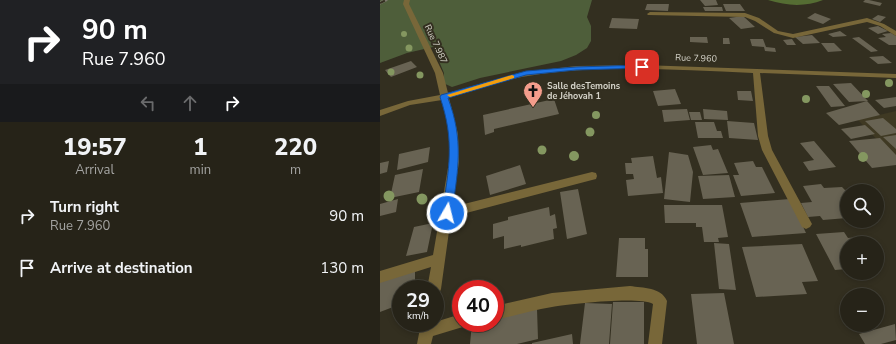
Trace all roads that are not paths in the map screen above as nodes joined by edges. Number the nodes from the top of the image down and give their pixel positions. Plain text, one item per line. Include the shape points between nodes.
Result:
1 (407, 0) edge
2 (650, 14) dead end
3 (896, 34) edge
4 (756, 70) junction
5 (896, 76) edge
6 (444, 97) junction
7 (380, 113) edge
8 (592, 176) dead end
9 (447, 213) junction
10 (806, 224) dead end
11 (439, 259) junction
12 (380, 277) edge
13 (436, 280) edge
14 (504, 311) edge
15 (452, 324) edge
16 (426, 333) edge
17 (655, 344) edge

1 - 6 street, Rue 7.987 via 406,4 443,83
2 - 3 street via 745,15 757,18 774,31 793,36 867,20 882,25
4 - 5 street, Rue 7.960
4 - 6 street, Rue 7.960 via 642,67 546,71 509,78
4 - 10 street via 763,136 767,150
6 - 7 street, Rue 7.960 via 408,103
6 - 9 street, Rue 7.987 via 454,134 454,162
8 - 9 street
9 - 11 street, Rue 7.987
11 - 12 street
11 - 13 street, Rue 7.987
14 - 17 street via 552,300 630,293 650,295 660,301
15 - 16 street

